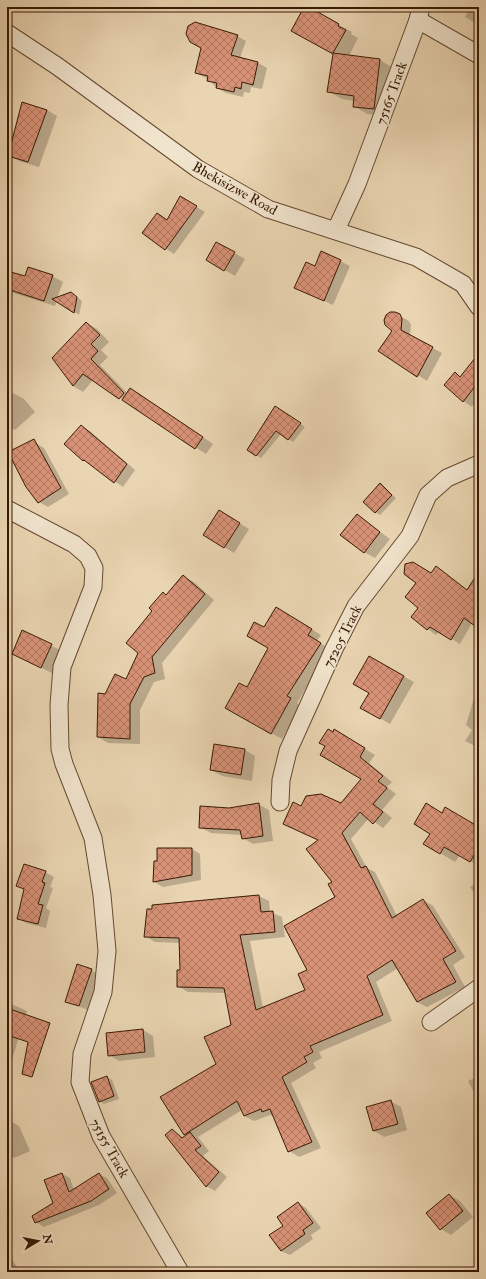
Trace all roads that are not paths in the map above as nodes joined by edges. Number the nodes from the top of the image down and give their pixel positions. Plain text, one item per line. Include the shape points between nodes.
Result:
1 (419, 13) edge
2 (7, 33) edge
3 (479, 55) edge
4 (336, 230) junction
5 (479, 307) edge
6 (479, 464) edge
7 (7, 509) edge
8 (280, 802) dead end
9 (479, 988) edge
10 (431, 1022) dead end
11 (180, 1272) edge

1 - 3 street, 75165 Track
1 - 4 street, 75165 Track via 357,184
2 - 4 street, Bhekisizwe Road via 57,66 198,169 268,209
4 - 5 street, Bhekisizwe Road via 416,257 463,284
6 - 8 street, 75205 Track via 447,478 428,495 410,536 356,606 288,751 281,780
7 - 11 street, 75155 Track via 74,544 88,556 94,568 93,587 62,667 59,704 60,749 93,838 107,951 106,978 82,1054 80,1082 101,1136
9 - 10 street

